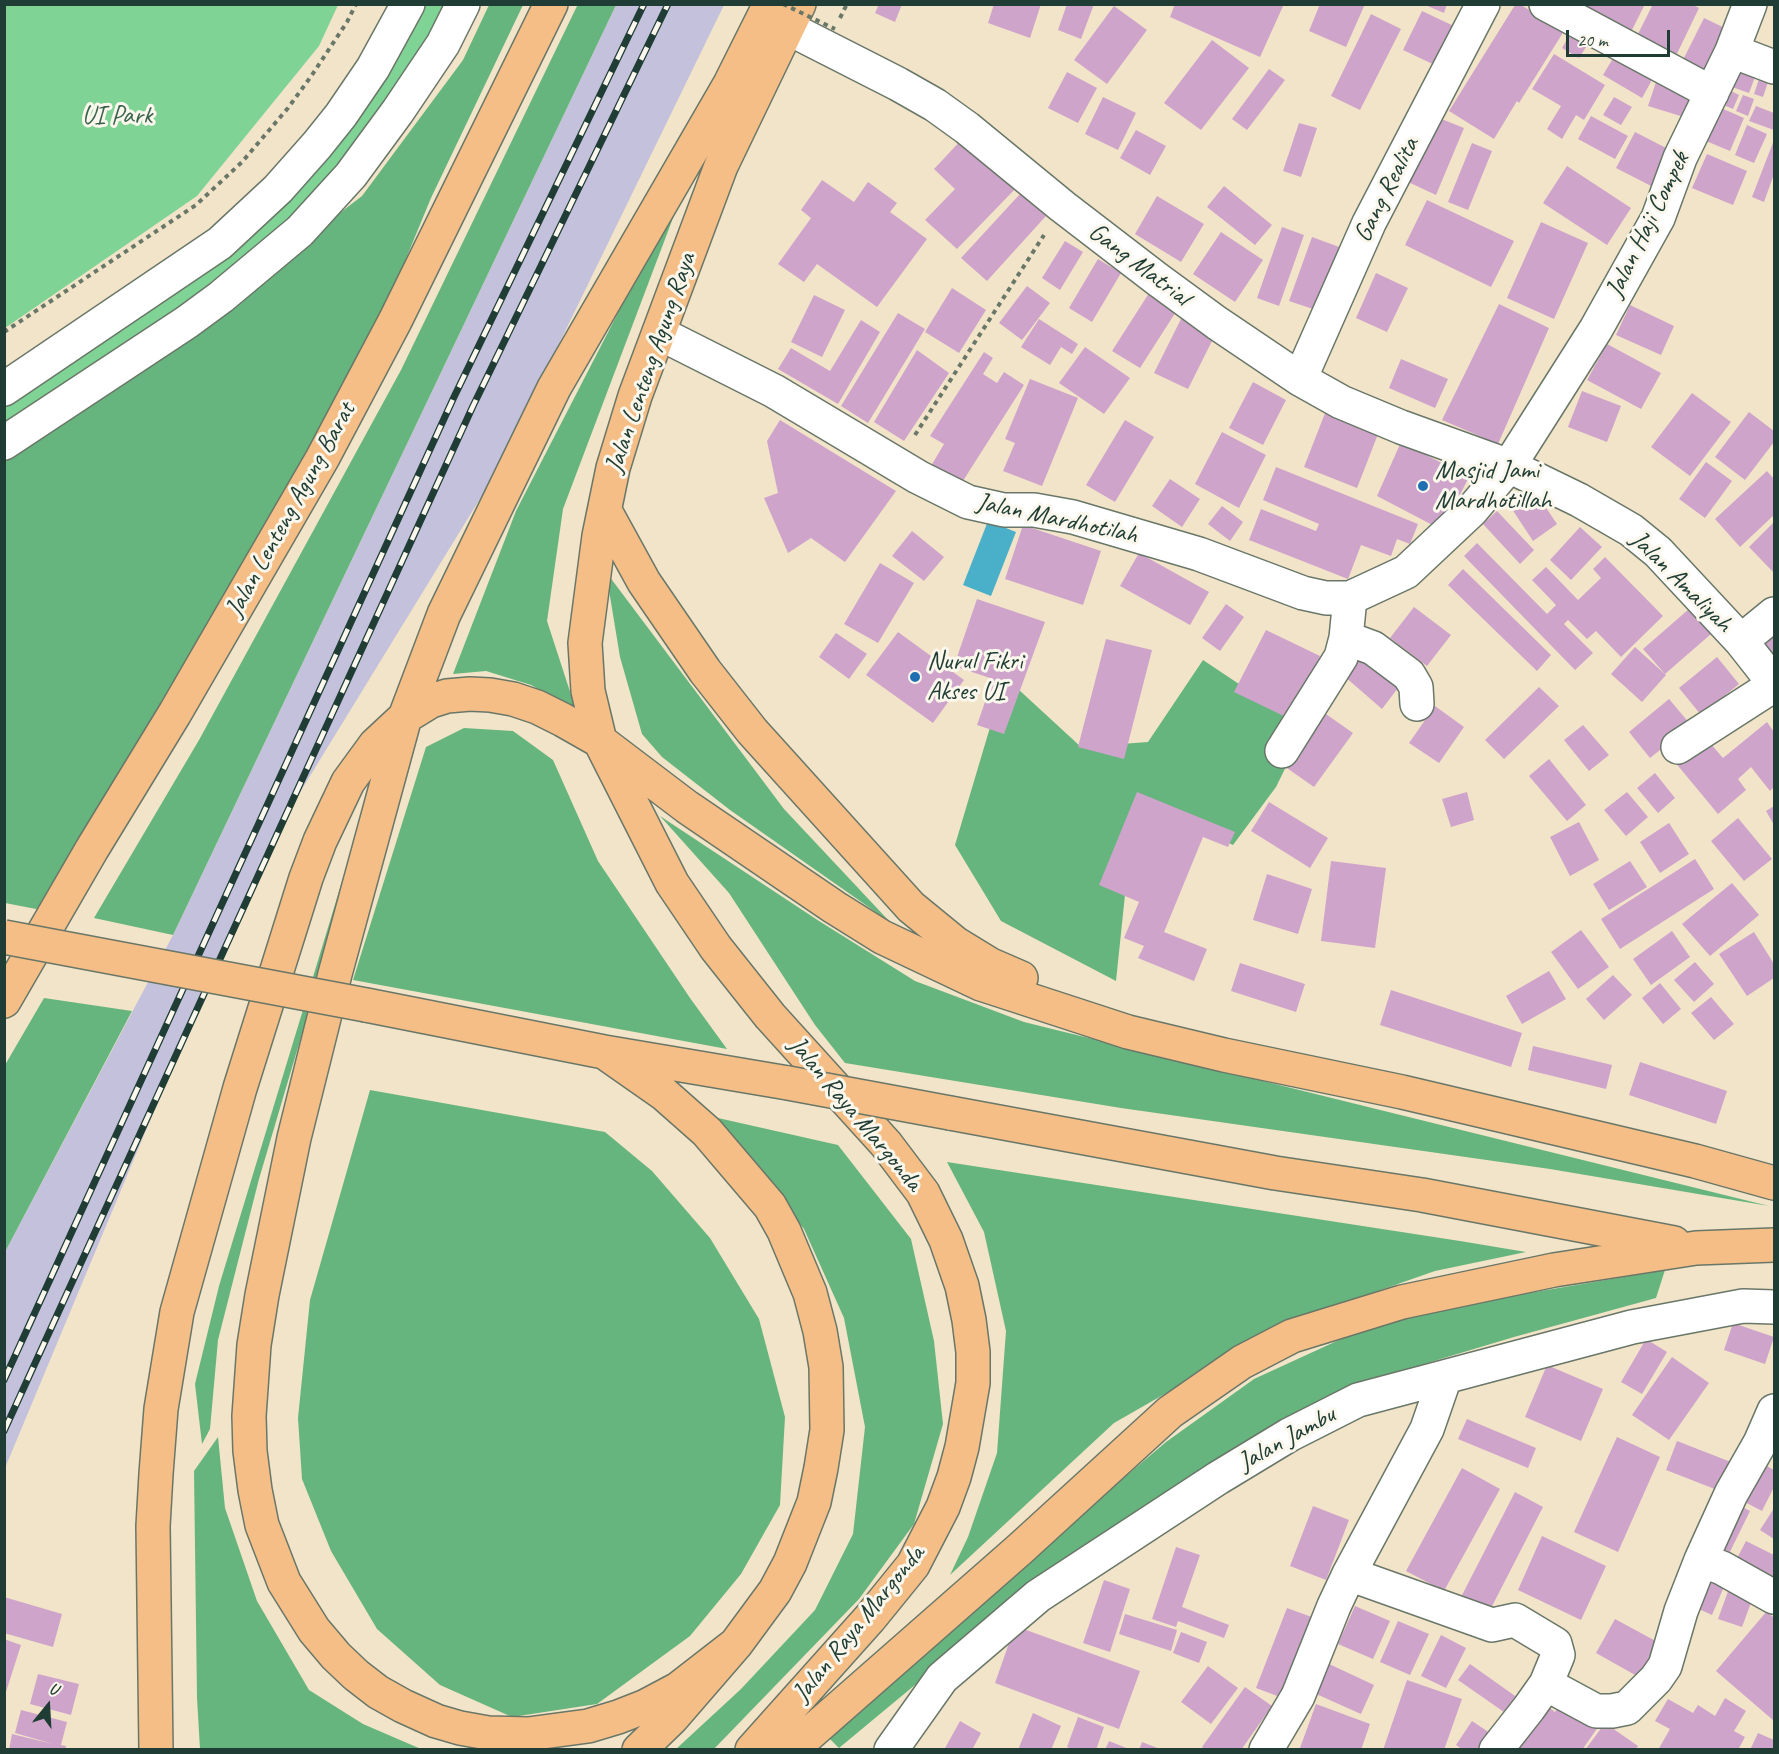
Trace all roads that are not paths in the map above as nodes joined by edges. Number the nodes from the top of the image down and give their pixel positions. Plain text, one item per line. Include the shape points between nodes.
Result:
1 (408, 4) edge
2 (462, 4) edge
3 (551, 4) edge
4 (1483, 4) edge
5 (1546, 4) edge
6 (1750, 4) edge
7 (785, 10) edge
8 (1732, 51) junction
9 (1774, 67) edge
10 (1712, 93) junction
11 (659, 333) junction
12 (1300, 379) junction
13 (4, 389) edge
14 (4, 442) edge
15 (1509, 466) junction
16 (605, 511) junction
17 (1350, 598) junction
18 (1774, 614) edge
19 (1346, 638) junction
20 (1741, 641) junction
21 (1774, 684) edge
22 (1417, 704) dead end
23 (405, 717) junction
24 (600, 741) junction
25 (1678, 747) dead end
26 (1282, 751) dead end
27 (4, 937) edge
28 (4, 1001) edge
29 (604, 1052) junction
30 (1224, 1055) junction
31 (1774, 1182) edge
32 (1774, 1245) edge
33 (1696, 1248) junction
34 (1774, 1307) edge
35 (1445, 1377) junction
36 (1774, 1411) edge
37 (1701, 1560) junction
38 (1349, 1574) junction
39 (1774, 1597) edge
40 (736, 1644) junction
41 (1546, 1684) junction
42 (156, 1749) edge
43 (639, 1749) edge
44 (752, 1749) edge
45 (790, 1749) edge
46 (891, 1749) edge
47 (1266, 1749) edge
48 (1496, 1749) edge

1 - 13 street via 373,68 341,115 278,189 220,243
2 - 14 street via 443,44 399,111 351,176 300,231 187,322
3 - 28 main road, Jalan Lenteng Agung Barat via 322,459
4 - 12 street, Gang Realita via 1369,223
5 - 10 street
6 - 8 street, Jalan Haji Compek
7 - 11 main road, Jalan Lenteng Agung Raya
7 - 12 street, Gang Matrial via 935,105 1216,323
7 - 23 main road via 730,84 554,388 444,614
8 - 9 street
8 - 10 street, Jalan Haji Compek
10 - 15 street, Jalan Haji Compek via 1680,158 1658,218 1572,370
11 - 16 main road, Jalan Lenteng Agung Raya via 613,468
11 - 17 street, Jalan Mardhotilah via 774,391 968,502 1073,517 1199,554 1303,593
12 - 15 street, Gang Matrial via 1341,402 1401,427
15 - 17 street, Jalan Mardhotilah via 1472,510 1406,572
15 - 20 street, Jalan Amaliyah via 1631,530 1658,552
16 - 24 main road, Jalan Lenteng Agung Raya via 585,643 588,692
16 - 30 main road via 644,582 752,731 911,907 955,943 991,965
17 - 19 street
18 - 20 street
19 - 22 street via 1373,648 1409,675 1416,687
19 - 26 street via 1341,657
20 - 21 street, Jalan Amaliyah
21 - 25 street
23 - 24 main road via 447,696 490,695 537,707
23 - 40 main road via 311,1065 262,1295 249,1416 250,1451 262,1525 299,1608 349,1668 403,1706 460,1728 528,1734 598,1723 646,1706 678,1689
23 - 42 main road via 375,745 348,782 317,850 240,1088 177,1312 161,1409 155,1484
24 - 30 main road via 687,807 882,937 981,984 1128,1032
24 - 44 main road, Jalan Raya Margonda via 672,883 716,948 770,1016 886,1144 923,1193 955,1263 969,1320 973,1383 964,1437 954,1477 928,1540 913,1566 870,1618
27 - 29 main road, bridge
29 - 33 main road, bridge via 1275,1173 1454,1201
29 - 40 main road via 701,1126 770,1206 799,1263 820,1330 826,1367 827,1430 814,1502 775,1591
30 - 31 main road via 1402,1092
32 - 33 main road
33 - 45 main road via 1554,1270 1402,1302 1292,1336 1242,1362 1170,1412
34 - 35 street, Jalan Jambu via 1743,1306 1632,1327
35 - 38 street via 1427,1429
35 - 46 street, Jalan Jambu via 1358,1400 1289,1435 1038,1596 942,1678
36 - 37 street
37 - 39 street
37 - 41 street via 1665,1666 1627,1708 1596,1711
38 - 41 street via 1492,1625 1515,1620 1555,1644 1558,1655
38 - 47 street via 1298,1696
40 - 43 main road via 672,1718
41 - 48 street

